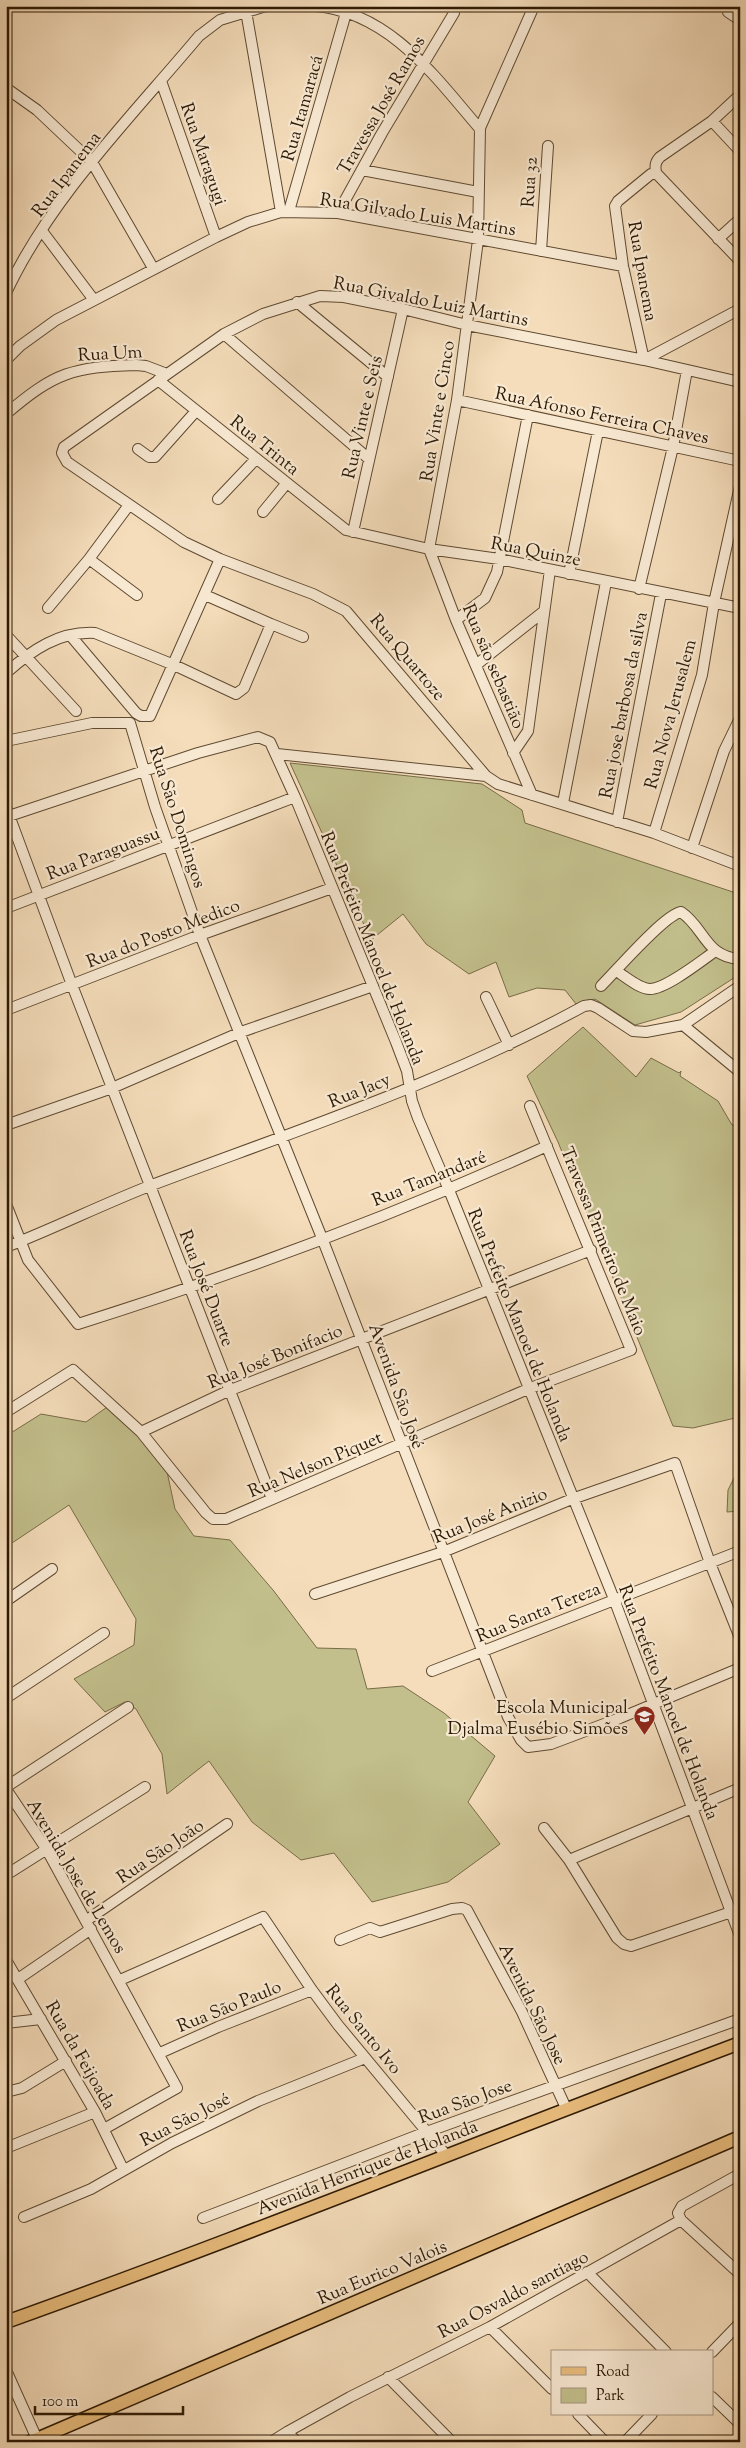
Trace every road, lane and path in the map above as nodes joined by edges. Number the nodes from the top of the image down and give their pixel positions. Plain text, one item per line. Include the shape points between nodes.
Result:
1 (266, 6) edge
2 (315, 6) edge
3 (534, 6) edge
4 (347, 10) edge
5 (246, 11) junction
6 (728, 12) dead end
7 (454, 13) dead end
8 (740, 20) edge
9 (423, 64) junction
10 (162, 81) junction
11 (6, 88) edge
12 (740, 95) edge
13 (712, 121) junction
14 (480, 129) junction
15 (548, 146) dead end
16 (740, 151) edge
17 (92, 162) junction
18 (362, 170) junction
19 (651, 174) dead end
20 (478, 192) junction
21 (285, 212) junction
22 (338, 213) junction
23 (740, 219) edge
24 (42, 231) junction
25 (216, 237) junction
26 (718, 239) junction
27 (478, 240) junction
28 (541, 251) junction
29 (740, 261) edge
30 (623, 266) junction
31 (153, 268) junction
32 (6, 293) edge
33 (94, 300) junction
34 (297, 302) junction
35 (403, 309) junction
36 (740, 310) edge
37 (467, 325) junction
38 (224, 334) junction
39 (6, 360) edge
40 (644, 360) junction
41 (687, 370) junction
42 (167, 374) junction
43 (388, 377) junction
44 (158, 380) junction
45 (740, 382) edge
46 (457, 400) junction
47 (196, 411) junction
48 (6, 414) edge
49 (528, 415) junction
50 (598, 430) junction
51 (64, 447) joint
52 (673, 448) junction
53 (138, 449) dead end
54 (256, 459) junction
55 (369, 459) junction
56 (740, 461) edge
57 (286, 484) junction
58 (740, 486) edge
59 (218, 499) dead end
60 (129, 505) junction
61 (262, 512) dead end
62 (353, 532) junction
63 (429, 549) junction
64 (89, 559) junction
65 (220, 559) junction
66 (499, 559) junction
67 (550, 570) junction
68 (569, 574) junction
69 (606, 582) junction
70 (639, 589) junction
71 (661, 594) junction
72 (137, 595) dead end
73 (204, 595) junction
74 (714, 603) junction
75 (48, 608) dead end
76 (740, 608) edge
77 (544, 612) junction
78 (456, 620) junction
79 (271, 624) junction
80 (70, 635) junction
81 (6, 636) edge
82 (303, 637) dead end
83 (25, 657) junction
84 (174, 665) junction
85 (476, 665) junction
86 (6, 673) edge
87 (76, 710) dead end
88 (740, 718) edge
89 (6, 740) edge
90 (513, 753) junction
91 (277, 754) junction
92 (145, 771) junction
93 (486, 776) junction
94 (532, 795) junction
95 (295, 797) junction
96 (563, 803) junction
97 (7, 813) edge
98 (618, 822) junction
99 (654, 833) junction
100 (168, 846) junction
101 (692, 848) junction
102 (740, 865) edge
103 (332, 888) junction
104 (38, 896) junction
105 (6, 908) edge
106 (200, 935) junction
107 (714, 952) junction
108 (740, 959) edge
109 (616, 971) junction
110 (72, 986) junction
111 (372, 986) junction
112 (602, 986) dead end
113 (740, 986) edge
114 (486, 997) dead end
115 (6, 1010) edge
116 (683, 1025) junction
117 (241, 1032) junction
118 (509, 1045) junction
119 (740, 1072) edge
120 (410, 1087) junction
121 (112, 1088) junction
122 (530, 1106) dead end
123 (6, 1125) edge
124 (281, 1138) junction
125 (547, 1146) junction
126 (151, 1186) junction
127 (449, 1190) junction
128 (6, 1204) edge
129 (322, 1238) junction
130 (19, 1242) junction
131 (6, 1247) edge
132 (591, 1250) junction
133 (190, 1289) junction
134 (488, 1290) junction
135 (362, 1339) junction
136 (631, 1350) joint
137 (528, 1389) junction
138 (228, 1391) junction
139 (6, 1412) edge
140 (141, 1432) junction
141 (401, 1445) junction
142 (272, 1499) junction
143 (572, 1500) junction
144 (740, 1551) edge
145 (443, 1552) junction
146 (710, 1563) junction
147 (52, 1569) dead end
148 (315, 1594) dead end
149 (614, 1599) junction
150 (6, 1600) edge
151 (104, 1633) dead end
152 (740, 1638) edge
153 (482, 1652) junction
154 (740, 1668) edge
155 (432, 1671) dead end
156 (6, 1698) edge
157 (654, 1704) junction
158 (128, 1707) dead end
159 (145, 1787) dead end
160 (6, 1788) edge
161 (740, 1788) edge
162 (692, 1807) junction
163 (227, 1824) dead end
164 (544, 1828) dead end
165 (48, 1850) junction
166 (569, 1860) junction
167 (6, 1875) edge
168 (735, 1911) edge
169 (89, 1925) junction
170 (740, 1936) edge
171 (340, 1940) dead end
172 (6, 1960) edge
173 (18, 1979) junction
174 (120, 1980) junction
175 (312, 1990) junction
176 (40, 2019) junction
177 (740, 2019) edge
178 (6, 2024) edge
179 (740, 2043) edge
180 (160, 2053) junction
181 (365, 2058) junction
182 (66, 2061) junction
183 (554, 2085) junction
184 (6, 2092) edge
185 (566, 2108) junction
186 (95, 2112) junction
187 (104, 2129) junction
188 (429, 2132) junction
189 (740, 2137) edge
190 (6, 2148) edge
191 (446, 2155) junction
192 (123, 2169) junction
193 (740, 2174) edge
194 (24, 2217) dead end
195 (203, 2218) dead end
196 (681, 2220) junction
197 (587, 2272) junction
198 (740, 2274) edge
199 (8, 2319) edge
200 (740, 2324) edge
201 (490, 2327) junction
202 (664, 2350) edge
203 (714, 2350) edge
204 (6, 2370) edge
205 (388, 2378) junction
206 (551, 2388) edge
207 (714, 2399) edge
208 (580, 2416) edge
209 (650, 2416) edge
210 (740, 2424) edge
211 (287, 2432) junction
212 (33, 2440) edge
213 (271, 2442) edge
214 (297, 2442) edge
215 (452, 2442) edge
216 (605, 2442) edge
217 (625, 2442) edge

1 - 5 street, Rua Ipanema
2 - 4 street
3 - 14 street
4 - 9 street via 382,29
4 - 21 street, Rua Itamaracá
5 - 10 street, Rua Ipanema via 220,20 199,36
5 - 21 street
6 - 8 street
7 - 9 street, Travessa José Ramos
9 - 14 street
9 - 18 street, Travessa José Ramos
10 - 17 street, Rua Ipanema
10 - 25 street, Rua Maragugi
11 - 17 street via 37,110
12 - 13 street
13 - 16 street
13 - 26 street via 660,157 655,168 656,173
14 - 20 street, Rua Vinte e Cinco
15 - 28 street, Rua 32
17 - 24 street, Rua Ipanema
17 - 31 street
18 - 20 street
18 - 22 street, Travessa José Ramos
19 - 30 street, Rua Ipanema via 615,206
20 - 27 street, Rua Vinte e Cinco
21 - 22 street, Rua Gilvado Luis Martins
21 - 25 street, Rua Gilvado Luis Martins via 248,222
22 - 27 street, Rua Gilvado Luis Martins
23 - 26 street
24 - 32 street, Rua Ipanema
24 - 33 street
25 - 31 street, Rua Gilvado Luis Martins
26 - 29 street
27 - 28 street, Rua Gilvado Luis Martins
27 - 37 street, Rua Vinte e Cinco
28 - 30 street, Rua Gilvado Luis Martins
30 - 40 street, Rua Ipanema
31 - 33 street, Rua Gilvado Luis Martins
33 - 39 street, Rua Gilvado Luis Martins via 48,324
34 - 35 street, Rua Givaldo Luiz Martins via 320,296 344,297
34 - 38 street, Rua Givaldo Luiz Martins via 263,314
34 - 43 street
35 - 37 street, Rua Givaldo Luiz Martins
35 - 43 street, Rua Vinte e Seis
36 - 40 street
37 - 40 street, Rua Givaldo Luiz Martins
37 - 46 street, Rua Vinte e Cinco
38 - 42 street, Rua Givaldo Luiz Martins
38 - 55 street
40 - 41 street, Rua Givaldo Luiz Martins
41 - 45 street, Rua Givaldo Luiz Martins
41 - 52 street
42 - 44 street, Rua Givaldo Luiz Martins
42 - 48 street, Rua Um via 136,365 73,371 50,380
43 - 55 street, Rua Vinte e Seis
44 - 47 street, Rua Trinta
44 - 51 street, Rua Givaldo Luiz Martins
46 - 49 street, Rua Afonso Ferreira Chaves
46 - 63 street, Rua Vinte e Cinco
47 - 53 street via 155,457 149,457
47 - 54 street, Rua Trinta
49 - 50 street, Rua Afonso Ferreira Chaves
49 - 66 street
50 - 52 street, Rua Afonso Ferreira Chaves
50 - 68 street
51 - 60 street, Rua Quartoze via 62,453 67,462
52 - 56 street, Rua Afonso Ferreira Chaves
52 - 70 street
54 - 57 street, Rua Trinta
54 - 59 street
55 - 62 street, Rua Vinte e Seis
57 - 61 street
57 - 62 street, Rua Trinta via 342,528
58 - 74 street, Rua Nova Jerusalem
60 - 64 street
60 - 65 street, Rua Quartoze via 184,542
62 - 63 street, Rua Quinze
63 - 66 street, Rua Quinze
63 - 78 street, Rua são sebastião
64 - 72 street
64 - 75 street
65 - 73 street
65 - 93 street, Rua Quartoze via 312,594 346,611
66 - 67 street, Rua Quinze
66 - 78 street via 495,578 485,598
67 - 68 street, Rua Quinze
67 - 77 street
68 - 69 street, Rua Quinze
69 - 70 street, Rua Quinze
69 - 96 street
70 - 71 street, Rua Quinze
71 - 74 street, Rua Quinze
71 - 98 street, Rua jose barbosa da silva
73 - 79 street
73 - 84 street
74 - 76 street
74 - 99 street, Rua Nova Jerusalem via 702,675
77 - 85 street
77 - 90 street via 528,732
78 - 85 street, Rua são sebastião
79 - 82 street
79 - 84 street via 244,688 236,694
80 - 83 street via 51,640
80 - 84 street via 95,633
80 - 84 street via 141,716 150,716
81 - 83 street
83 - 86 street
83 - 87 street
85 - 90 street, Rua são sebastião
88 - 101 street via 724,750
89 - 92 street, Rua São Domingos via 92,723 130,722
90 - 94 street, Rua são sebastião
91 - 92 street, Rua Prefeito Manoel de Holanda via 270,742 258,736
91 - 93 street
91 - 95 street, Rua Prefeito Manoel de Holanda
92 - 97 street
92 - 100 street, Rua São Domingos
93 - 94 street, Rua Quartoze via 498,784
94 - 96 street, Rua Quartoze
95 - 100 street, Rua Paraguassu
95 - 103 street, Rua Prefeito Manoel de Holanda
96 - 98 street, Rua Quartoze
97 - 104 street
98 - 99 street, Rua Quartoze
99 - 101 street, Rua Quartoze
100 - 104 street, Rua Paraguassu
100 - 106 street, Rua São Domingos
101 - 102 street, Rua Quartoze
103 - 106 street, Rua do Posto Medico
103 - 111 street, Rua Prefeito Manoel de Holanda
104 - 105 street, Rua Paraguassu
104 - 110 street, Rua José Duarte
106 - 110 street, Rua do Posto Medico
106 - 117 street, Rua São Domingos
107 - 108 street
107 - 109 street via 668,982 651,989
107 - 109 street via 681,912 668,918
109 - 112 street
110 - 115 street, Rua do Posto Medico
110 - 121 street, Rua José Duarte
111 - 117 street
111 - 120 street, Rua Prefeito Manoel de Holanda via 403,1059
113 - 116 street, Rua Jacy
114 - 118 street
116 - 118 street, Rua Jacy via 640,1032 591,1005
116 - 119 street
117 - 121 street
117 - 124 street, Avenida São José
118 - 120 street, Rua Jacy
120 - 124 street, Rua Jacy
120 - 127 street, Rua Prefeito Manoel de Holanda via 418,1118
121 - 123 street
121 - 126 street, Rua José Duarte
122 - 125 street, Travessa Primeiro de Maio
124 - 126 street, Rua Jacy
124 - 129 street, Avenida São José
125 - 127 street, Rua Tamandaré
125 - 132 street, Travessa Primeiro de Maio
126 - 130 street, Rua Jacy
126 - 133 street, Rua José Duarte
127 - 129 street, Rua Tamandaré
127 - 134 street, Rua Prefeito Manoel de Holanda
128 - 130 street
129 - 133 street, Rua Tamandaré
129 - 135 street, Avenida São José
130 - 131 street, Rua Jacy
130 - 133 street, Rua Tamandaré via 36,1272 78,1324
132 - 134 street, Rua José Bonifacio
132 - 136 street, Travessa Primeiro de Maio
133 - 138 street, Rua José Duarte
134 - 135 street, Rua José Bonifacio
134 - 137 street, Rua Prefeito Manoel de Holanda
135 - 138 street, Rua José Bonifacio
135 - 141 street, Avenida São José
136 - 137 street, Rua Nelson Piquet
137 - 141 street, Rua Nelson Piquet
137 - 143 street, Rua Prefeito Manoel de Holanda
138 - 140 street, Rua José Bonifacio
138 - 142 street, Rua José Duarte
139 - 140 street via 73,1370
140 - 142 street, Rua Nelson Piquet via 213,1519 233,1516
141 - 142 street, Rua Nelson Piquet
141 - 145 street, Avenida São José
143 - 145 street, Rua José Anizio
143 - 146 street, Rua José Anizio via 675,1463
143 - 149 street, Rua Prefeito Manoel de Holanda
144 - 146 street, Rua Santa Tereza
145 - 148 street, Rua José Anizio
145 - 153 street, Avenida São José
146 - 149 street, Rua Santa Tereza
146 - 152 street
147 - 150 street
149 - 153 street, Rua Santa Tereza
149 - 157 street, Rua Prefeito Manoel de Holanda
151 - 156 street
153 - 155 street, Rua Santa Tereza
153 - 157 street, Avenida São José via 508,1717 528,1747 551,1744
154 - 157 street
157 - 162 street, Rua Prefeito Manoel de Holanda
158 - 160 street
159 - 165 street
160 - 165 street, Avenida Jose de Lemos
161 - 162 street
162 - 166 street
162 - 168 street, Rua Prefeito Manoel de Holanda
163 - 169 street, Rua São João
164 - 166 street
165 - 167 street
165 - 169 street, Avenida Jose de Lemos
166 - 168 street via 624,1944 631,1946
168 - 170 street, Rua Prefeito Manoel de Holanda
169 - 173 street, Rua São João
169 - 174 street, Avenida Jose de Lemos
171 - 183 street, Avenida São Jose via 370,1928 380,1932 462,1908 469,1914 522,2012
172 - 173 street, Rua da Feijoada
173 - 176 street, Rua da Feijoada
174 - 175 street, Rua Santo Ivo via 258,1917 264,1918
174 - 180 street, Avenida Jose de Lemos
175 - 180 street, Rua São Paulo
175 - 181 street, Rua Santo Ivo
176 - 178 street
176 - 182 street, Rua da Feijoada
177 - 183 street, Rua São Jose
179 - 185 main road, Avenida Henrique de Holanda
180 - 187 street, Avenida Jose de Lemos via 177,2088
181 - 188 street, Rua Santo Ivo
181 - 192 street, Rua São José via 258,2102
182 - 184 street via 22,2088
182 - 186 street, Rua da Feijoada
183 - 185 street, Avenida São Jose
183 - 188 street, Rua São Jose
185 - 191 main road, Avenida Henrique de Holanda
186 - 187 street, Rua da Feijoada
186 - 190 street
187 - 192 street, Rua da Feijoada
188 - 191 street, Rua Santo Ivo
188 - 195 street, Rua São Jose
189 - 212 main road, Rua Eurico Valois
191 - 199 main road, Avenida Henrique de Holanda via 310,2209
192 - 194 street, Rua São José via 90,2189
193 - 196 street via 682,2206 678,2213
196 - 197 street, Rua Osvaldo santiago
196 - 198 street
197 - 201 street, Rua Osvaldo santiago
197 - 202 street
200 - 203 street
201 - 205 street, Rua Osvaldo santiago
201 - 206 street
204 - 212 street
205 - 211 street, Rua Osvaldo santiago
205 - 215 street
207 - 210 street
208 - 216 street
209 - 217 street
211 - 213 street, Rua Osvaldo santiago
211 - 214 street

